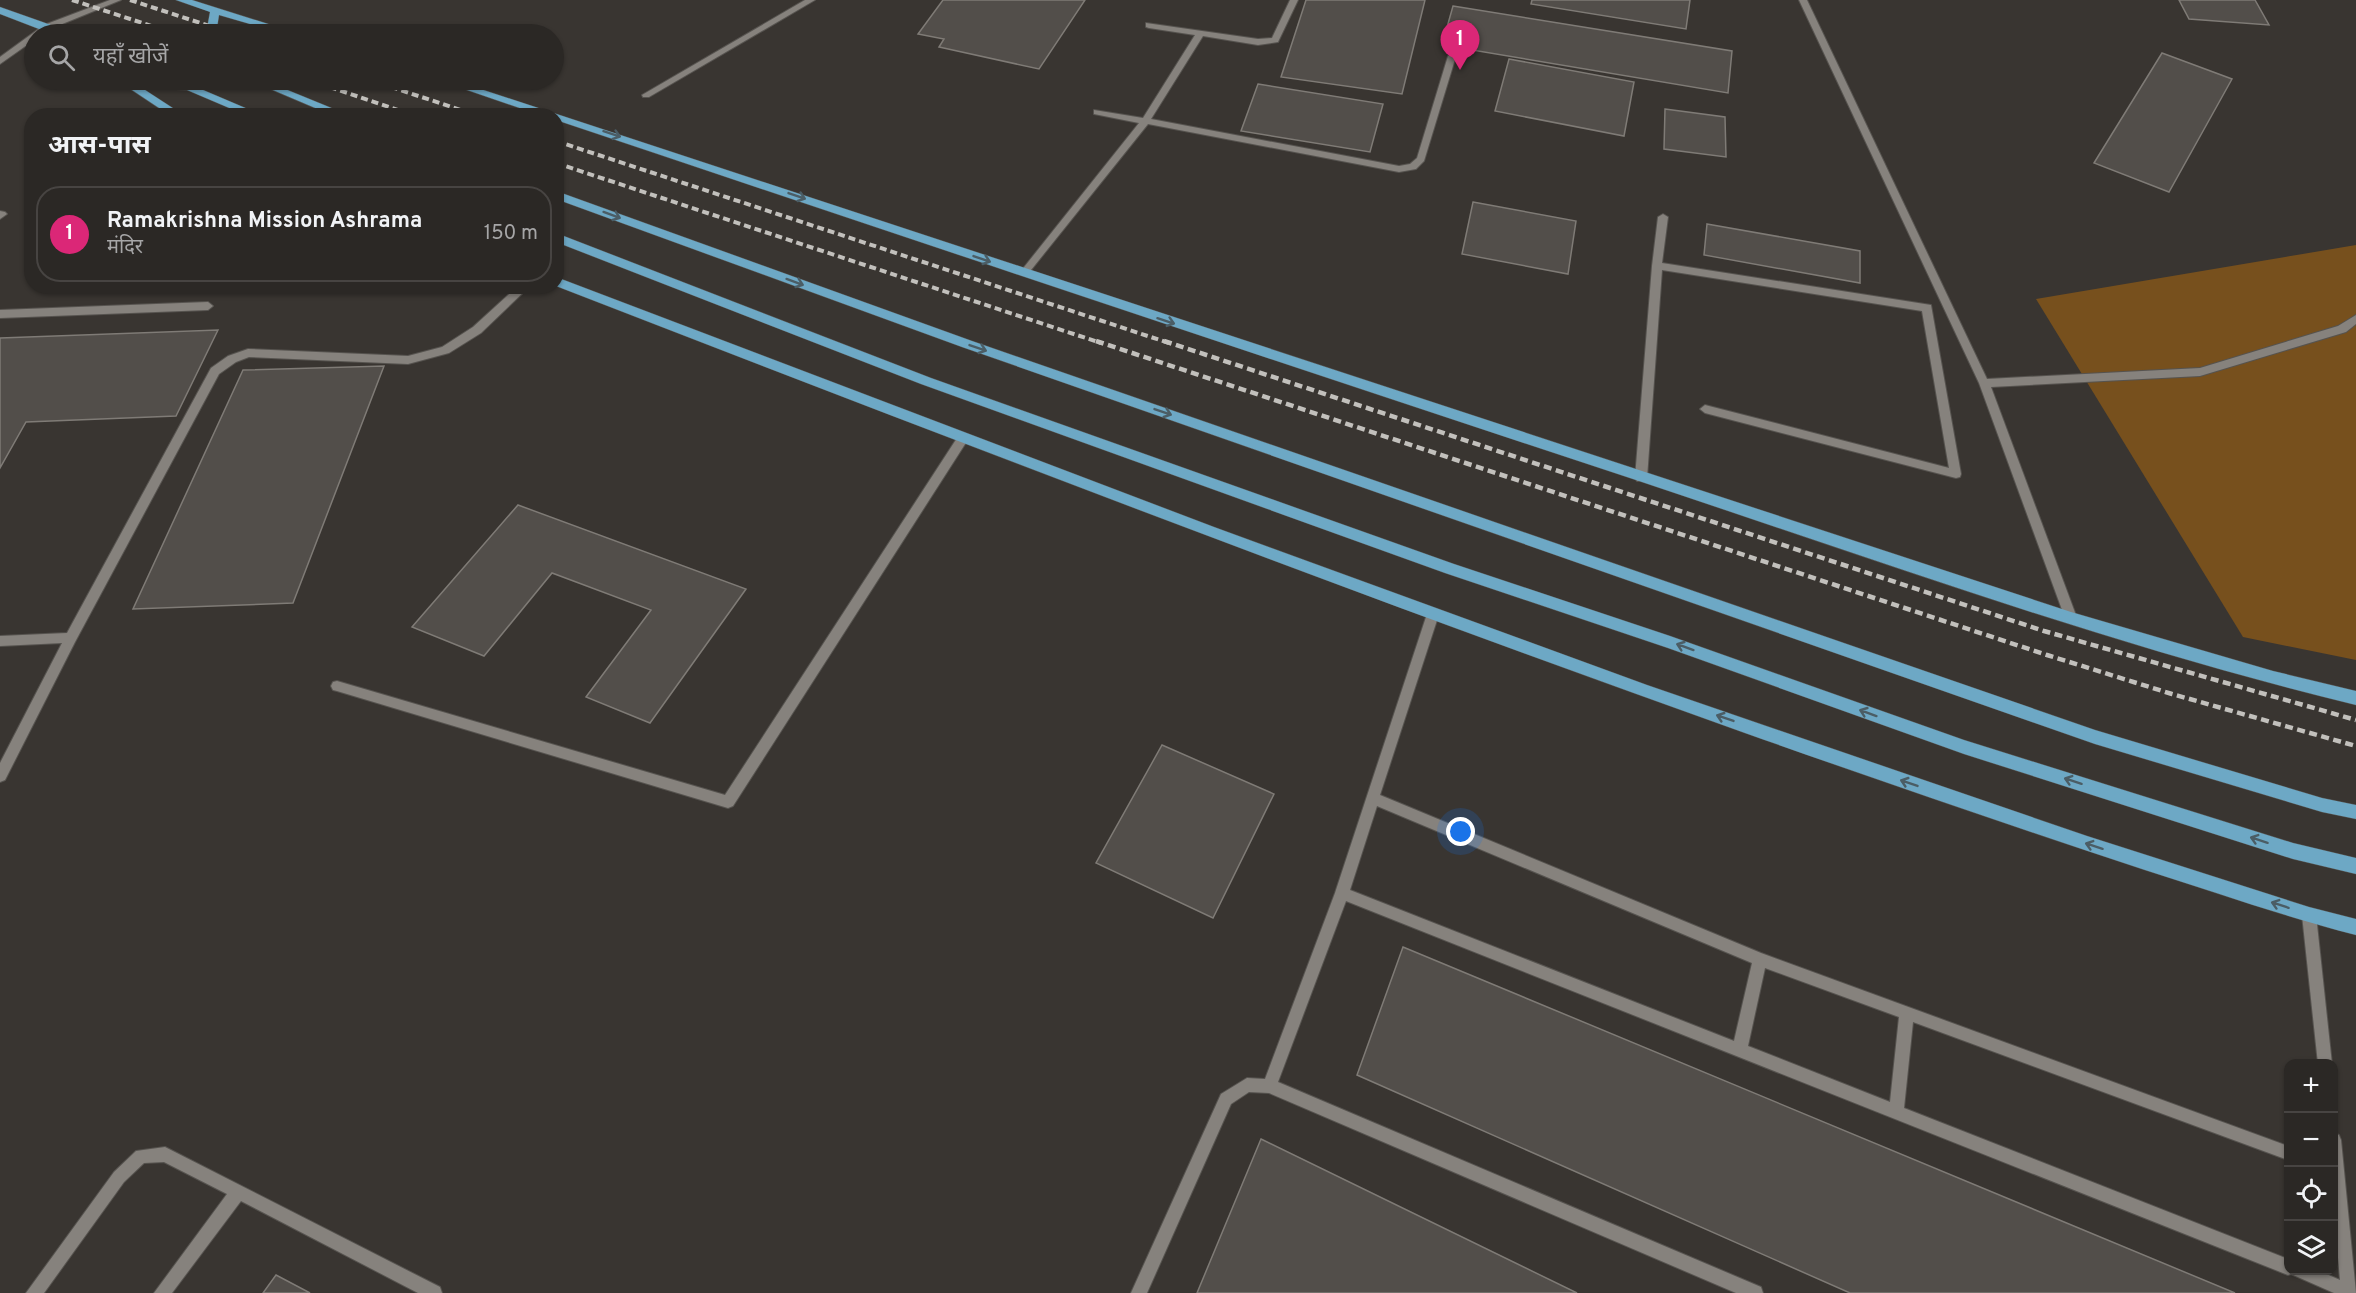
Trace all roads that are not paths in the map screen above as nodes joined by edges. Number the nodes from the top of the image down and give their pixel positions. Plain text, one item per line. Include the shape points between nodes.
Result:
1 (117, 0) edge
2 (181, 0) edge
3 (811, 0) edge
4 (1294, 0) edge
5 (1803, 0) edge
6 (0, 10) edge
7 (215, 10) junction
8 (39, 24) edge
9 (55, 24) edge
10 (213, 24) edge
11 (262, 24) edge
12 (1149, 25) dead end
13 (1200, 34) junction
14 (24, 44) edge
15 (1452, 56) dead end
16 (0, 61) edge
17 (138, 90) edge
18 (196, 90) edge
19 (280, 90) edge
20 (474, 90) edge
21 (646, 95) dead end
22 (167, 108) edge
23 (241, 108) edge
24 (326, 108) edge
25 (531, 108) edge
26 (1097, 112) dead end
27 (564, 119) edge
28 (1144, 123) junction
29 (564, 198) edge
30 (1663, 217) dead end
31 (564, 240) edge
32 (1657, 266) junction
33 (1024, 273) junction
34 (564, 284) edge
35 (516, 294) edge
36 (208, 306) dead end
37 (0, 314) edge
38 (2356, 319) edge
39 (1984, 382) junction
40 (1706, 409) dead end
41 (963, 438) junction
42 (1641, 478) junction
43 (1433, 614) junction
44 (2071, 618) junction
45 (71, 638) junction
46 (0, 640) edge
47 (338, 686) dead end
48 (2356, 698) edge
49 (0, 776) edge
50 (1373, 798) junction
51 (2356, 812) edge
52 (2356, 866) edge
53 (1342, 893) junction
54 (2309, 915) junction
55 (2356, 927) edge
56 (1760, 959) junction
57 (1907, 1013) junction
58 (1740, 1048) junction
59 (2324, 1059) edge
60 (1269, 1086) junction
61 (1896, 1111) junction
62 (2284, 1151) edge
63 (238, 1192) junction
64 (2338, 1199) edge
65 (2284, 1265) edge
66 (2309, 1275) edge
67 (2348, 1292) edge
68 (34, 1293) edge
69 (162, 1293) edge
70 (434, 1293) edge
71 (1139, 1293) edge
72 (1755, 1293) edge

1 - 9 street
2 - 7 main road
3 - 21 street
4 - 13 street via 1275,40 1258,42
5 - 39 street
6 - 8 main road
7 - 10 main road
7 - 11 main road
12 - 13 street
13 - 28 street
14 - 16 street
15 - 28 street via 1421,159 1413,167 1399,169
17 - 22 main road
18 - 23 main road
19 - 24 main road
20 - 25 main road
26 - 28 street
27 -> 33 main road
28 - 33 street
29 -> 51 main road via 979,348 2095,737 2322,806
30 - 32 street
52 -> 31 main road via 2293,851 1964,747 1670,642 1450,569 937,385
32 - 40 street via 1927,308 1956,474
32 - 42 street
33 -> 42 main road
34 - 41 main road
35 - 45 street via 477,330 445,350 408,360 248,353 215,371
36 - 37 street
38 - 39 street via 2342,329 2200,372
39 - 44 street
41 - 43 main road
41 - 47 street via 728,802
42 - 44 main road
43 - 50 street
54 -> 43 main road via 2006,817
44 - 48 main road via 2273,678
45 - 46 street
45 - 49 street
50 - 53 street
50 - 56 street
53 - 58 street
53 - 60 street
54 - 55 main road
54 - 59 street
56 - 57 street
56 - 58 street
57 - 61 street
57 - 62 street
58 - 61 street
60 - 71 street via 1247,1085 1226,1099
60 - 72 street
61 - 65 street
63 - 68 street via 165,1154 141,1156 119,1177
63 - 69 street
63 - 70 street
64 - 67 street
66 - 67 street

